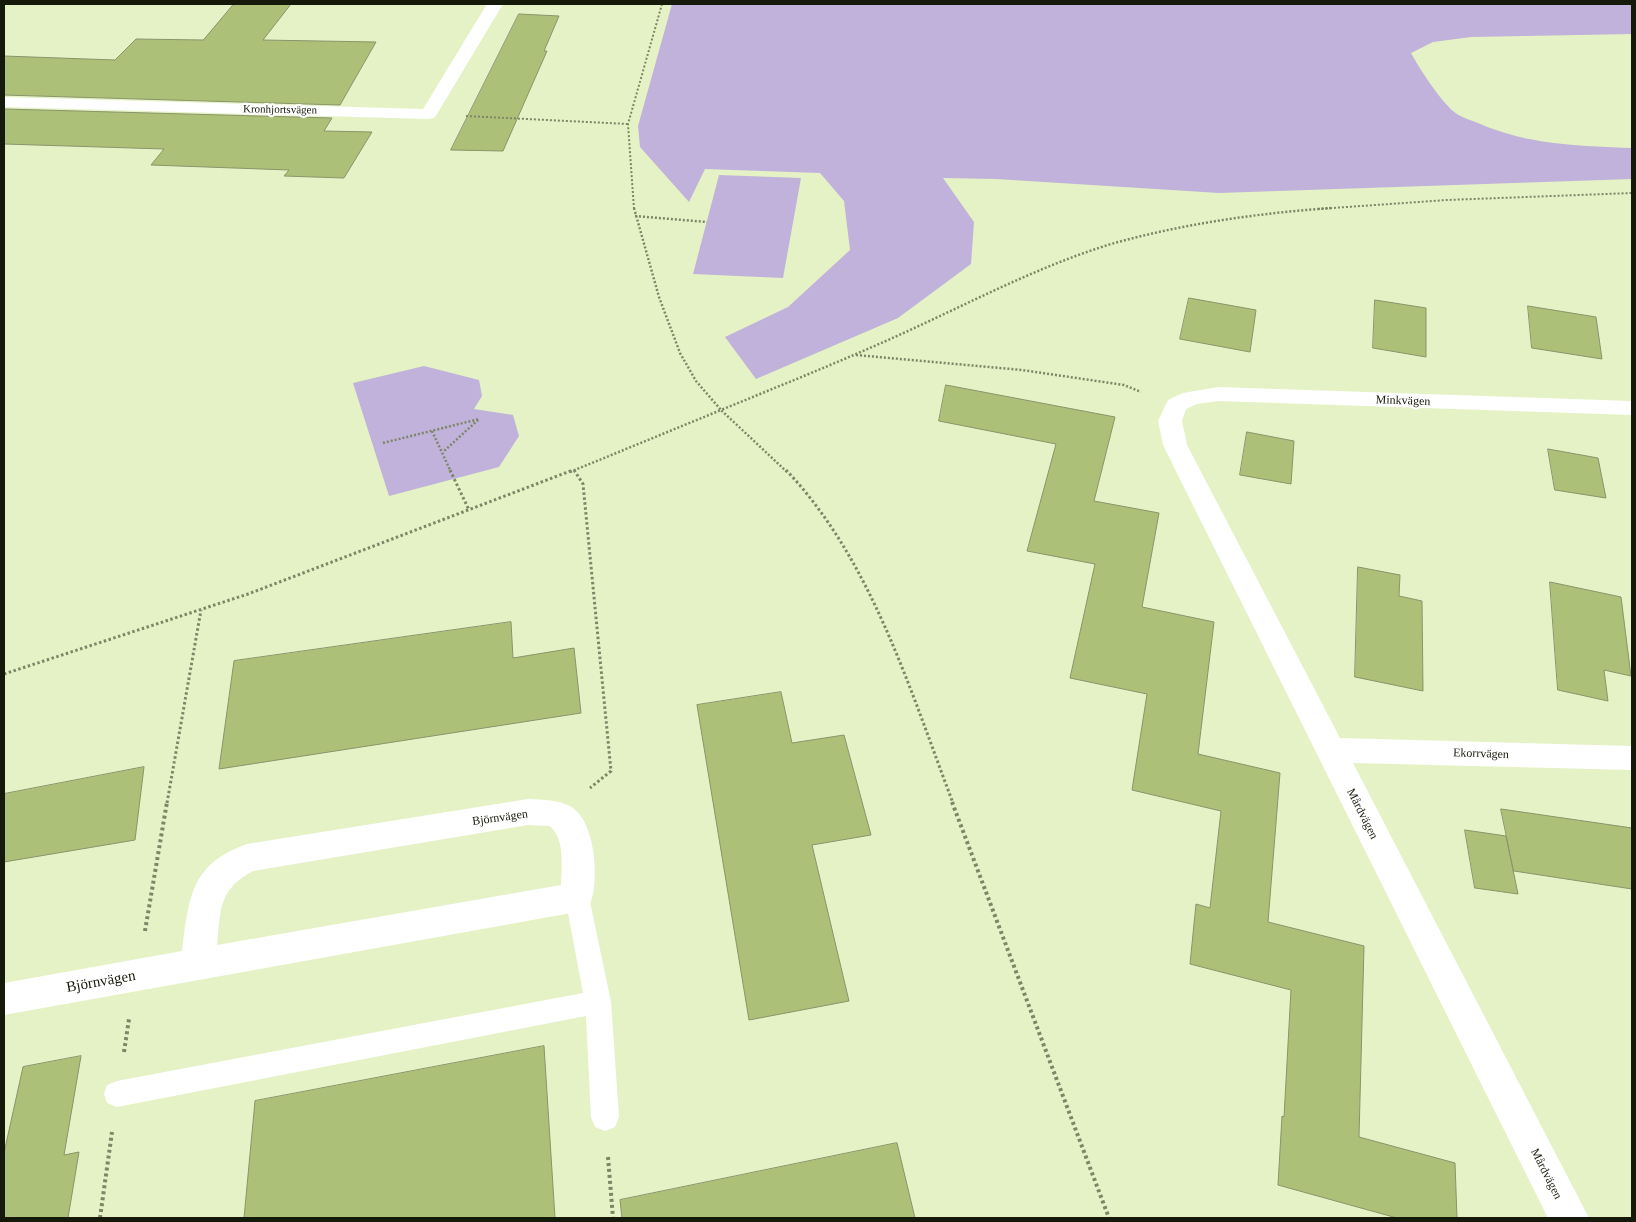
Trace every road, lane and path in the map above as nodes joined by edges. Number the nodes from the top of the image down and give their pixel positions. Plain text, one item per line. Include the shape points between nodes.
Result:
1 (495, 4) edge
2 (662, 4) edge
3 (4, 102) edge
4 (428, 114) junction
5 (628, 124) junction
6 (1632, 192) edge
7 (635, 216) junction
8 (707, 222) dead end
9 (855, 355) junction
10 (1176, 406) junction
11 (1632, 408) edge
12 (721, 410) junction
13 (432, 431) junction
14 (382, 443) dead end
15 (443, 452) junction
16 (574, 470) junction
17 (469, 510) junction
18 (201, 610) junction
19 (4, 674) edge
20 (1330, 750) junction
21 (1632, 758) edge
22 (557, 814) junction
23 (577, 897) junction
24 (198, 964) junction
25 (136, 975) junction
26 (4, 999) edge
27 (598, 1002) junction
28 (117, 1094) dead end
29 (605, 1117) joint
30 (613, 1218) edge
31 (1109, 1218) edge
32 (1569, 1218) edge

1 - 4 street
2 - 5 path
3 - 4 street, Kronhjortsvägen
4 - 5 path
5 - 7 path
6 - 9 path via 1379,204 1256,216 1138,237 1053,265
7 - 8 path
7 - 12 path via 680,353 696,381
9 - 10 path via 1022,370 1124,385
9 - 12 path
10 - 11 street, Minkvägen via 1191,398 1218,394
10 - 20 street, Mårdvägen via 1170,421 1175,446
12 - 16 path
12 - 31 path via 800,486 825,517 869,593 902,669
13 - 14 path
13 - 15 path
13 - 15 path via 479,419
15 - 17 path
16 - 17 path
16 - 22 path via 583,484 610,772
17 - 18 path
18 - 19 path
18 - 25 path
20 - 21 street, Ekorrvägen
20 - 32 street, Mårdvägen
22 - 23 street via 568,824 576,844 580,871
22 - 24 street, Björnvägen via 528,812 247,858 225,870 212,885 206,904
23 - 24 street, Björnvägen
23 - 27 lane
24 - 25 street, Björnvägen
25 - 26 street, Björnvägen
27 - 28 lane
27 - 29 lane
29 - 30 path

